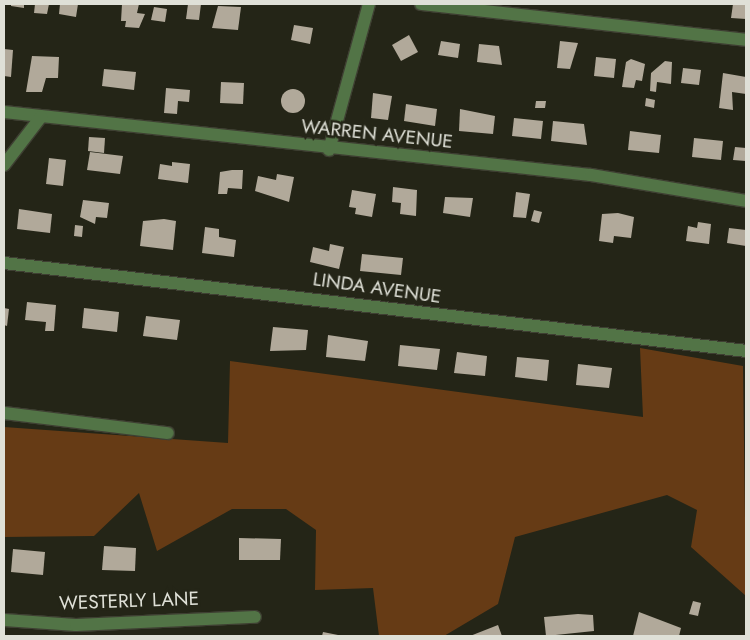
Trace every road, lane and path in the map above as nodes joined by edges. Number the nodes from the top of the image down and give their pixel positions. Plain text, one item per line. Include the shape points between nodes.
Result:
1 (369, 4) edge
2 (421, 4) edge
3 (746, 40) edge
4 (4, 112) edge
5 (41, 117) junction
6 (329, 150) junction
7 (4, 164) edge
8 (746, 201) edge
9 (4, 263) edge
10 (746, 350) edge
11 (4, 413) edge
12 (168, 433) dead end
13 (255, 617) dead end
14 (4, 620) edge

1 - 6 street
2 - 3 street
4 - 5 street, WARREN AVENUE
5 - 6 street, WARREN AVENUE
5 - 7 street
6 - 8 street, WARREN AVENUE via 591,175
9 - 10 street, LINDA AVENUE
11 - 12 street
13 - 14 street, WESTERLY LANE via 76,625

